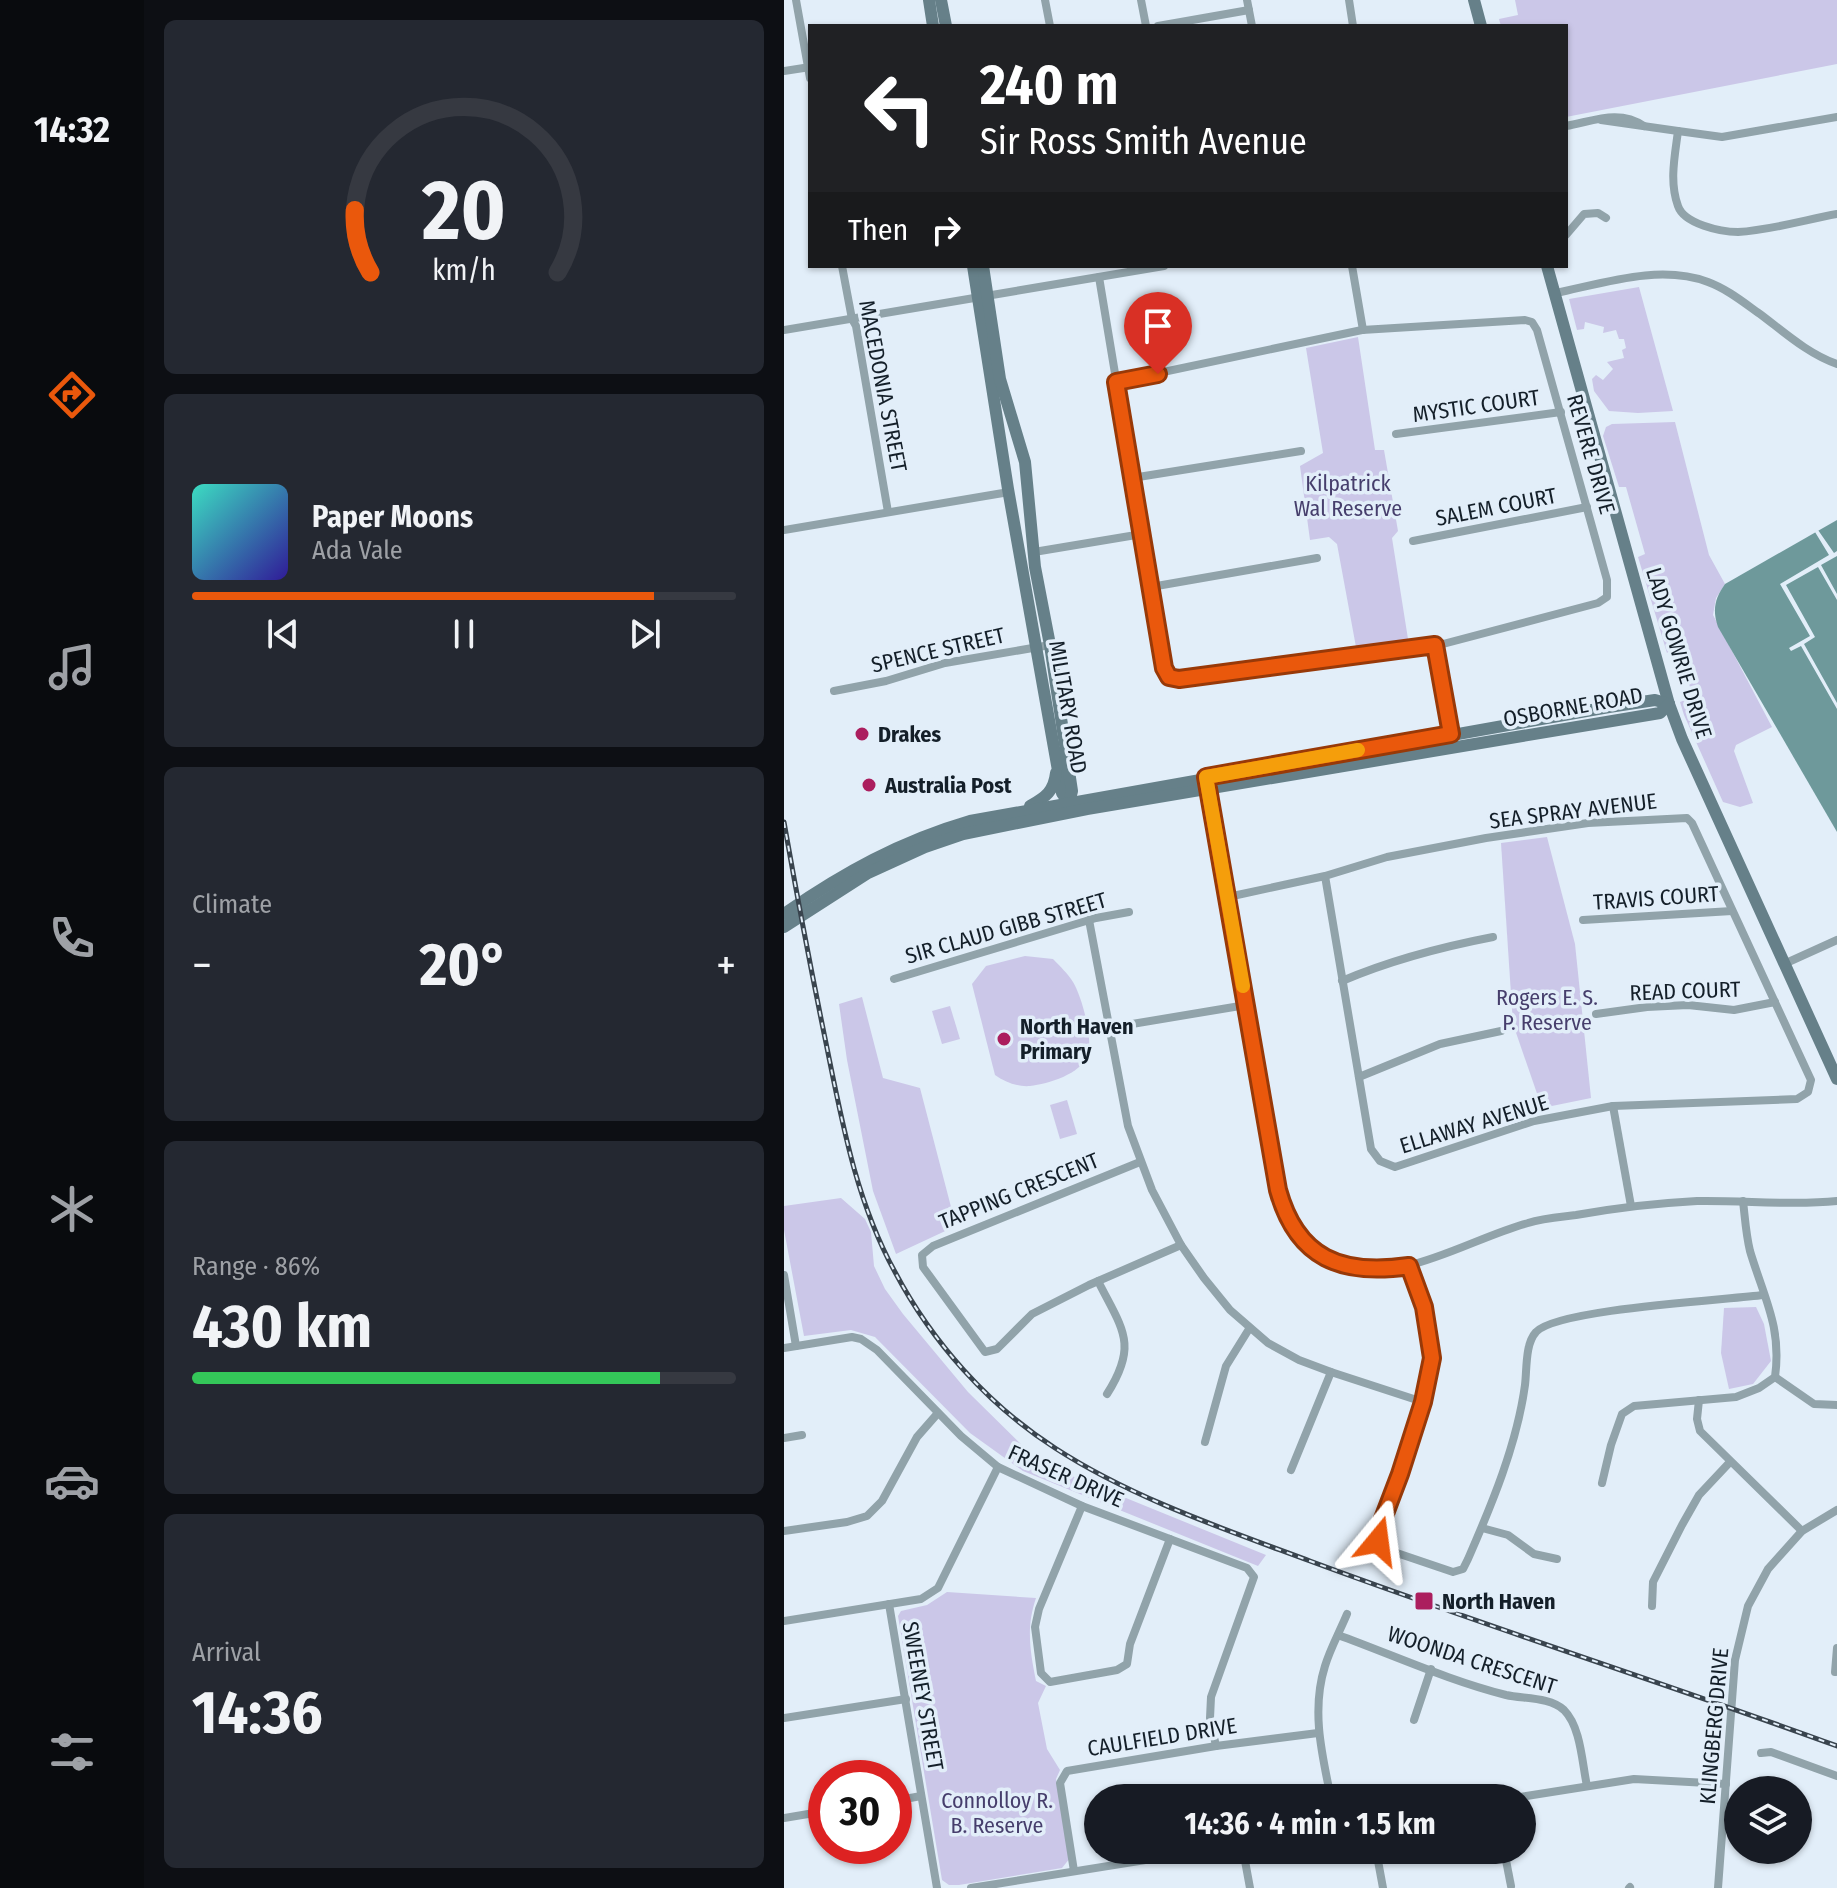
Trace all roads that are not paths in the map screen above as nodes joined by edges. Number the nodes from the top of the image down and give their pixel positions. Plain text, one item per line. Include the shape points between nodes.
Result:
1 (796, 0) edge
2 (929, 0) edge
3 (941, 0) edge
4 (1045, 0) edge
5 (1141, 0) edge
6 (1349, 0) edge
7 (1474, 0) edge
8 (1248, 5) edge
9 (933, 24) edge
10 (946, 24) edge
11 (1050, 24) edge
12 (1146, 24) edge
13 (1167, 24) edge
14 (1353, 24) edge
15 (1480, 24) edge
16 (808, 62) edge
17 (808, 67) edge
18 (784, 71) edge
19 (1837, 117) edge
20 (1568, 126) edge
21 (1678, 131) junction
22 (1837, 214) edge
23 (1606, 218) dead end
24 (1568, 233) edge
25 (842, 268) edge
26 (974, 268) edge
27 (983, 268) edge
28 (1152, 268) edge
29 (1352, 268) edge
30 (1548, 268) edge
31 (1099, 277) junction
32 (1556, 293) junction
33 (983, 296) junction
34 (852, 319) junction
35 (784, 330) edge
36 (1363, 330) junction
37 (1837, 364) edge
38 (1116, 382) junction
39 (1561, 412) junction
40 (1396, 434) dead end
41 (1301, 451) dead end
42 (1132, 478) junction
43 (1009, 492) junction
44 (1587, 507) junction
45 (888, 512) junction
46 (784, 530) edge
47 (1142, 534) junction
48 (1413, 541) dead end
49 (1034, 552) junction
50 (1317, 558) dead end
51 (1151, 587) junction
52 (1435, 645) junction
53 (1044, 646) junction
54 (834, 691) dead end
55 (1669, 704) junction
56 (1451, 734) junction
57 (1453, 748) junction
58 (1062, 762) junction
59 (1208, 784) junction
60 (1069, 803) junction
61 (1089, 804) junction
62 (1020, 812) junction
63 (1054, 816) junction
64 (911, 840) junction
65 (925, 847) junction
66 (902, 856) junction
67 (1325, 876) junction
68 (1228, 897) junction
69 (1732, 911) junction
70 (1129, 912) dead end
71 (784, 914) edge
72 (1089, 920) junction
73 (1583, 920) dead end
74 (784, 927) edge
75 (1493, 937) dead end
76 (1837, 940) edge
77 (1784, 964) junction
78 (894, 979) dead end
79 (1342, 981) junction
80 (1775, 1002) junction
81 (1246, 1005) junction
82 (1596, 1014) dead end
83 (1108, 1028) junction
84 (1501, 1031) dead end
85 (1359, 1077) junction
86 (1837, 1079) edge
87 (1811, 1080) joint
88 (1613, 1106) junction
89 (1140, 1162) junction
90 (1743, 1201) junction
91 (1837, 1201) edge
92 (1631, 1206) junction
93 (1181, 1245) junction
94 (1409, 1266) junction
95 (784, 1275) edge
96 (1098, 1281) junction
97 (1763, 1295) junction
98 (1249, 1329) junction
99 (796, 1346) junction
100 (784, 1348) edge
101 (1331, 1372) junction
102 (1775, 1377) junction
103 (1107, 1394) dead end
104 (1699, 1400) junction
105 (1423, 1402) junction
106 (1837, 1405) edge
107 (938, 1413) junction
108 (802, 1435) dead end
109 (784, 1438) edge
110 (1205, 1442) dead end
111 (1730, 1462) junction
112 (998, 1467) junction
113 (1291, 1470) dead end
114 (1602, 1483) dead end
115 (1082, 1506) junction
116 (1837, 1510) edge
117 (1482, 1528) junction
118 (784, 1531) edge
119 (1802, 1531) junction
120 (1170, 1539) junction
121 (1557, 1559) dead end
122 (889, 1604) junction
123 (1652, 1606) dead end
124 (1347, 1614) dead end
125 (784, 1621) edge
126 (1338, 1635) junction
127 (1837, 1648) edge
128 (1431, 1669) junction
129 (1835, 1672) edge
130 (906, 1699) junction
131 (784, 1718) edge
132 (1414, 1720) dead end
133 (1318, 1733) junction
134 (1216, 1746) junction
135 (1761, 1753) dead end
136 (1727, 1776) edge
137 (1837, 1776) edge
138 (1328, 1784) edge
139 (1724, 1784) edge
140 (1587, 1786) junction
141 (1536, 1794) edge
142 (921, 1796) junction
143 (912, 1798) edge
144 (1724, 1810) edge
145 (808, 1814) edge
146 (784, 1818) edge
147 (1119, 1864) edge
148 (1246, 1864) edge
149 (1379, 1864) edge
150 (1507, 1864) edge
151 (1074, 1871) junction
152 (1511, 1886) edge
153 (937, 1888) edge
154 (971, 1888) edge
155 (1250, 1888) edge
156 (1383, 1888) edge
157 (1718, 1888) edge

1 - 16 street
2 - 9 street
3 - 10 street
4 - 11 street
5 - 12 street
6 - 14 street
7 - 15 street
8 - 13 street
17 - 18 street
19 - 21 street via 1722,137
20 - 21 street via 1601,120
21 - 22 street via 1673,176 1678,206 1687,218 1737,232
23 - 24 street via 1584,214
25 - 34 street, MACEDONIA STREET
26 - 33 street, MILITARY ROAD
27 - 33 street, MILITARY ROAD
28 - 31 street
29 - 36 street
30 - 32 street, LADY GOWRIE DRIVE
31 - 33 street
31 - 38 street
32 - 37 street via 1654,274 1694,277 1733,295 1810,351
32 - 55 street, LADY GOWRIE DRIVE
33 - 34 street
33 - 43 street, MILITARY ROAD
33 - 49 street, MILITARY ROAD via 1025,462
34 - 35 street
34 - 45 street, MACEDONIA STREET
36 - 38 street
36 - 39 street, REVERE DRIVE via 1532,322
38 - 42 street
39 - 40 street, MYSTIC COURT
39 - 44 street, REVERE DRIVE
41 - 42 street
42 - 47 street
43 - 45 street
43 - 53 street, MILITARY ROAD
44 - 48 street, SALEM COURT
44 - 52 street, REVERE DRIVE via 1607,597
45 - 46 street
47 - 49 street
47 - 51 street
49 - 53 street, MILITARY ROAD
50 - 51 street
51 - 52 street via 1164,668 1173,678
52 - 56 street
53 - 54 street, SPENCE STREET via 945,663
53 - 58 street, MILITARY ROAD
55 - 56 street, OSBORNE ROAD via 1655,700
55 - 57 street, OSBORNE ROAD via 1660,713
55 - 77 street, LADY GOWRIE DRIVE
56 - 57 street
56 - 59 street, OSBORNE ROAD
57 - 59 street, OSBORNE ROAD
58 - 60 street, MILITARY ROAD via 1072,791
58 - 61 street
58 - 62 street via 1052,790
59 - 61 street, OSBORNE ROAD
59 - 68 street
60 - 61 street
60 - 62 street
60 - 63 street
61 - 63 street, OSBORNE ROAD
62 - 64 street
63 - 65 street, OSBORNE ROAD
64 - 65 street
64 - 66 street
64 - 71 street
65 - 66 street, OSBORNE ROAD
66 - 74 street, OSBORNE ROAD
67 - 68 street, SEA SPRAY AVENUE
67 - 69 street, SEA SPRAY AVENUE via 1387,857 1486,838 1588,823 1687,818
67 - 79 street, ELLAWAY AVENUE
68 - 81 street
69 - 73 street, TRAVIS COURT
69 - 80 street, SEA SPRAY AVENUE
70 - 72 street, SIR CLAUD GIBB STREET
72 - 78 street, SIR CLAUD GIBB STREET
72 - 83 street
75 - 79 street via 1435,948
76 - 77 street
77 - 86 street, LADY GOWRIE DRIVE
79 - 85 street, ELLAWAY AVENUE
80 - 82 street, READ COURT via 1734,1010 1688,1005
80 - 87 street, SEA SPRAY AVENUE
81 - 83 street
81 - 94 street via 1284,1214 1320,1257 1343,1267 1374,1271
83 - 89 street
84 - 85 street via 1440,1044
85 - 88 street, ELLAWAY AVENUE via 1371,1149 1380,1161 1395,1167 1534,1121
87 - 88 street, ELLAWAY AVENUE via 1808,1092 1797,1099
88 - 92 street
89 - 93 street
89 - 96 street, TAPPING CRESCENT via 960,1234 922,1255 923,1267 985,1352 997,1349 1032,1314
90 - 91 street
90 - 92 street
90 - 97 street
92 - 94 street via 1529,1222
93 - 96 street, TAPPING CRESCENT
93 - 98 street
94 - 105 street via 1430,1330 1432,1358
95 - 99 street
96 - 103 street via 1127,1351
97 - 102 street via 1776,1329
97 - 117 street via 1656,1304 1543,1326 1529,1348 1515,1433
98 - 101 street via 1299,1360
98 - 110 street via 1226,1366
99 - 100 street
99 - 107 street, FRASER DRIVE via 861,1339
101 - 105 street
101 - 113 street
102 - 104 street via 1736,1397
102 - 106 street via 1814,1404
104 - 111 street via 1700,1431
104 - 114 street via 1634,1406 1622,1414
105 - 117 street via 1378,1541 1385,1549 1453,1572 1463,1569
107 - 112 street, FRASER DRIVE
107 - 118 street via 867,1516
108 - 109 street
111 - 119 street
111 - 123 street via 1699,1495 1682,1525 1653,1582
112 - 115 street, FRASER DRIVE
112 - 122 street via 938,1588 921,1599
115 - 120 street, FRASER DRIVE
115 - 120 street via 1035,1627 1041,1673 1050,1682 1127,1664
116 - 119 street, KLINGBERG DRIVE
117 - 121 street via 1508,1535 1534,1554
119 - 136 street, KLINGBERG DRIVE via 1768,1569 1748,1606 1735,1660
120 - 134 street, FRASER DRIVE via 1247,1568 1254,1577 1211,1697
122 - 125 street
122 - 130 street, SWEENEY STREET
124 - 126 street
126 - 128 street, WOONDA CRESCENT
126 - 133 street via 1324,1667
127 - 129 street
128 - 132 street
128 - 140 street, WOONDA CRESCENT via 1562,1708 1574,1727
130 - 131 street
130 - 142 street, SWEENEY STREET
133 - 134 street, CAULFIELD DRIVE
133 - 138 street
134 - 151 street, CAULFIELD DRIVE via 1067,1771 1060,1783
135 - 137 street
139 - 140 street via 1634,1779
140 - 141 street
142 - 143 street
142 - 153 street, SWEENEY STREET
144 - 157 street, KLINGBERG DRIVE
145 - 146 street
147 - 151 street
148 - 155 street
149 - 156 street
150 - 152 street
151 - 154 street

